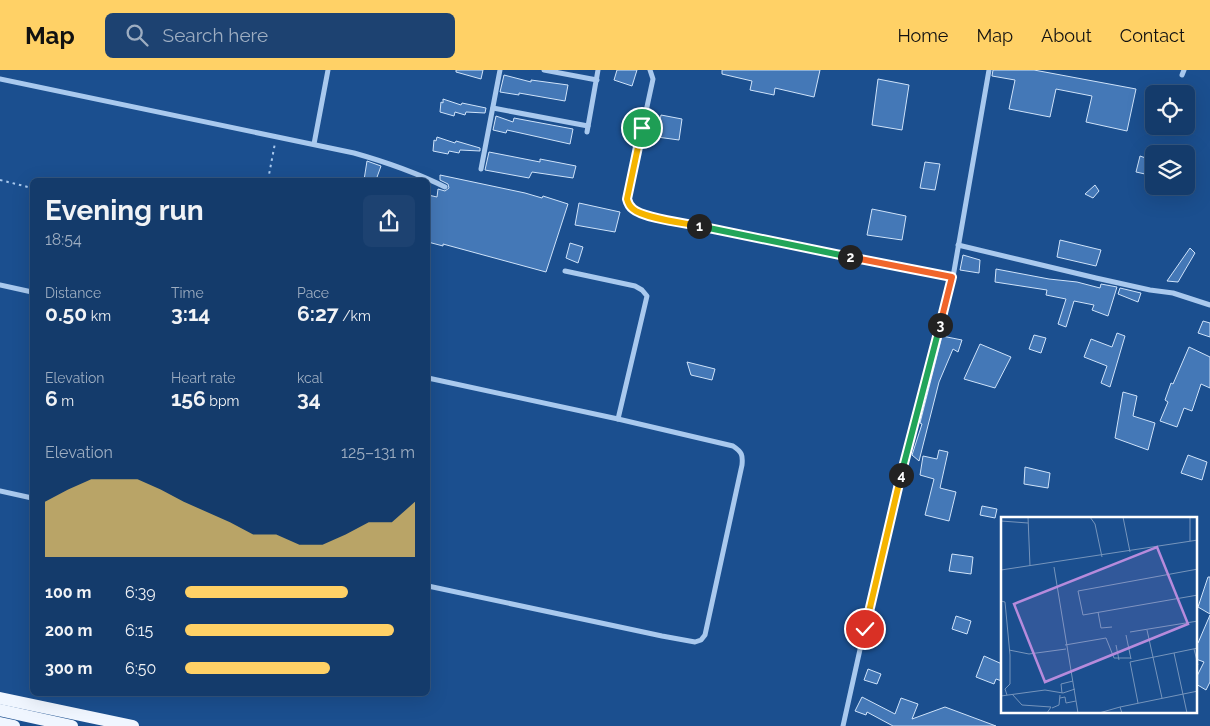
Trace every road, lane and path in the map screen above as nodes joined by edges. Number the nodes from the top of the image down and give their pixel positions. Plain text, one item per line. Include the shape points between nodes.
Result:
1 (328, 70) edge
2 (500, 70) edge
3 (544, 70) edge
4 (598, 70) edge
5 (650, 70) edge
6 (990, 70) edge
7 (0, 79) edge
8 (596, 80) junction
9 (493, 108) junction
10 (276, 136) junction
11 (314, 144) junction
12 (481, 169) dead end
13 (268, 178) edge
14 (427, 178) edge
15 (0, 180) edge
16 (430, 180) edge
17 (445, 187) dead end
18 (30, 188) edge
19 (958, 245) junction
20 (565, 271) dead end
21 (952, 277) junction
22 (0, 285) edge
23 (30, 292) edge
24 (1210, 305) edge
25 (430, 378) edge
26 (618, 419) junction
27 (0, 491) edge
28 (30, 498) edge
29 (430, 586) edge
30 (0, 698) edge
31 (0, 710) edge
32 (0, 723) edge
33 (14, 726) edge
34 (72, 726) edge
35 (133, 726) edge
36 (843, 726) edge

1 - 11 street
2 - 9 street
3 - 8 street
4 - 8 street
5 - 21 street via 653,79 627,199 634,211
6 - 19 street
7 - 10 street
8 - 9 street via 588,129
9 - 12 street
10 - 11 street
10 - 13 path
11 - 14 street via 390,163
15 - 18 path
16 - 17 street
19 - 21 street
19 - 24 street via 1150,290 1173,292
20 - 26 street via 635,286 647,296
21 - 36 street via 891,510
22 - 23 street
25 - 26 street
26 - 29 street via 733,446 743,455 705,635 701,640 695,642 662,636
27 - 28 street
30 - 35 main road
31 - 34 main road
32 - 33 main road

